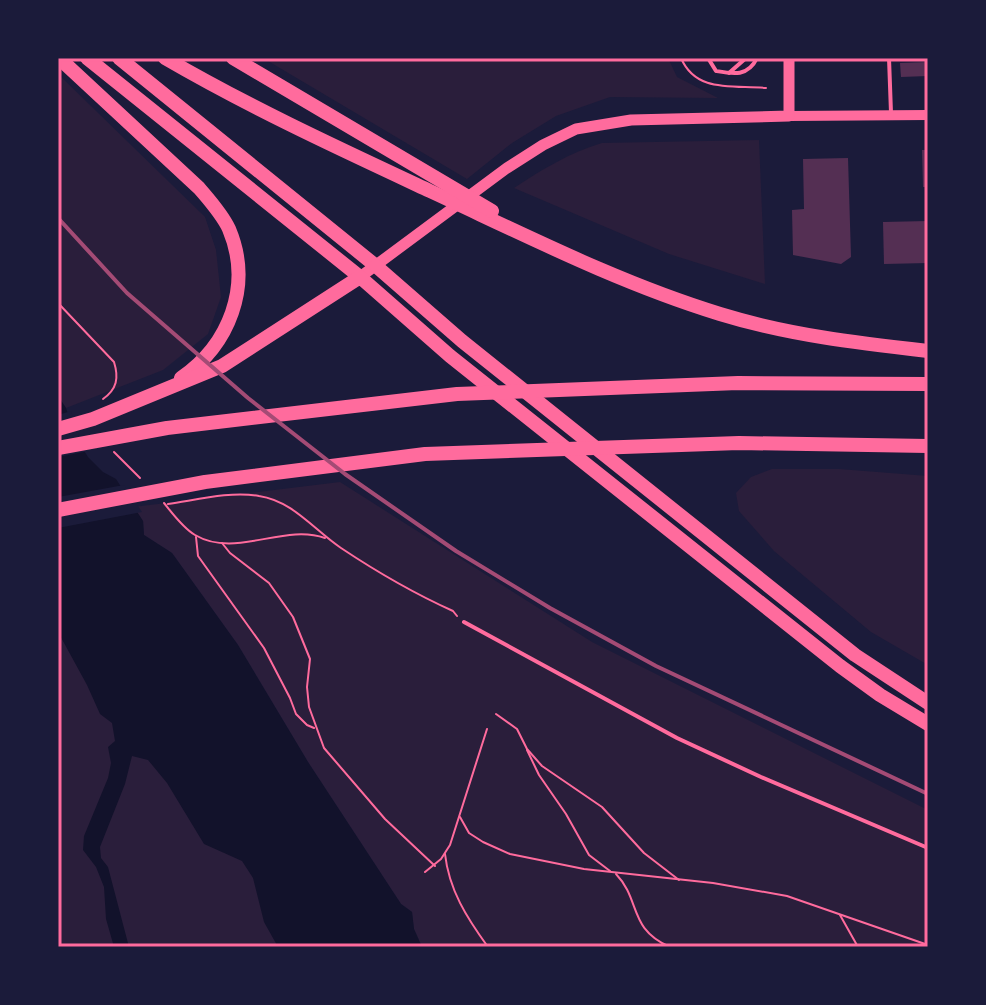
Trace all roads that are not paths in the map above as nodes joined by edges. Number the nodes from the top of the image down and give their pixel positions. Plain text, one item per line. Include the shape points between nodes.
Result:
1 (59, 58) edge
2 (87, 58) edge
3 (119, 58) edge
4 (165, 58) edge
5 (233, 58) edge
6 (708, 58) edge
7 (746, 58) edge
8 (757, 58) edge
9 (789, 58) edge
10 (889, 58) edge
11 (729, 73) junction
12 (891, 115) junction
13 (928, 115) edge
14 (789, 116) junction
15 (550, 247) junction
16 (376, 266) junction
17 (360, 277) junction
18 (928, 351) edge
19 (928, 384) edge
20 (161, 392) junction
21 (58, 429) edge
22 (928, 447) edge
23 (58, 448) edge
24 (58, 510) edge
25 (464, 622) road end
26 (928, 703) edge
27 (928, 724) edge
28 (928, 848) edge

1 - 20 highway via 199,188 223,219 234,247 239,283 224,332 195,368
2 - 17 highway
3 - 16 highway
4 - 15 highway via 264,113
5 - 15 highway
6 - 11 lane via 716,71
7 - 11 lane
8 - 11 lane via 739,75
9 - 14 main road
10 - 12 lane
12 - 13 street
12 - 14 street
14 - 16 main road via 631,120 554,139
15 - 18 highway via 721,314 846,342
16 - 17 main road
16 - 26 highway via 462,341 855,655
17 - 20 highway via 236,358
17 - 27 highway via 450,356 840,666
19 - 23 highway via 738,383 457,394 167,428
20 - 21 highway
22 - 24 highway via 739,443 425,454 205,482
25 - 28 lane via 677,738

